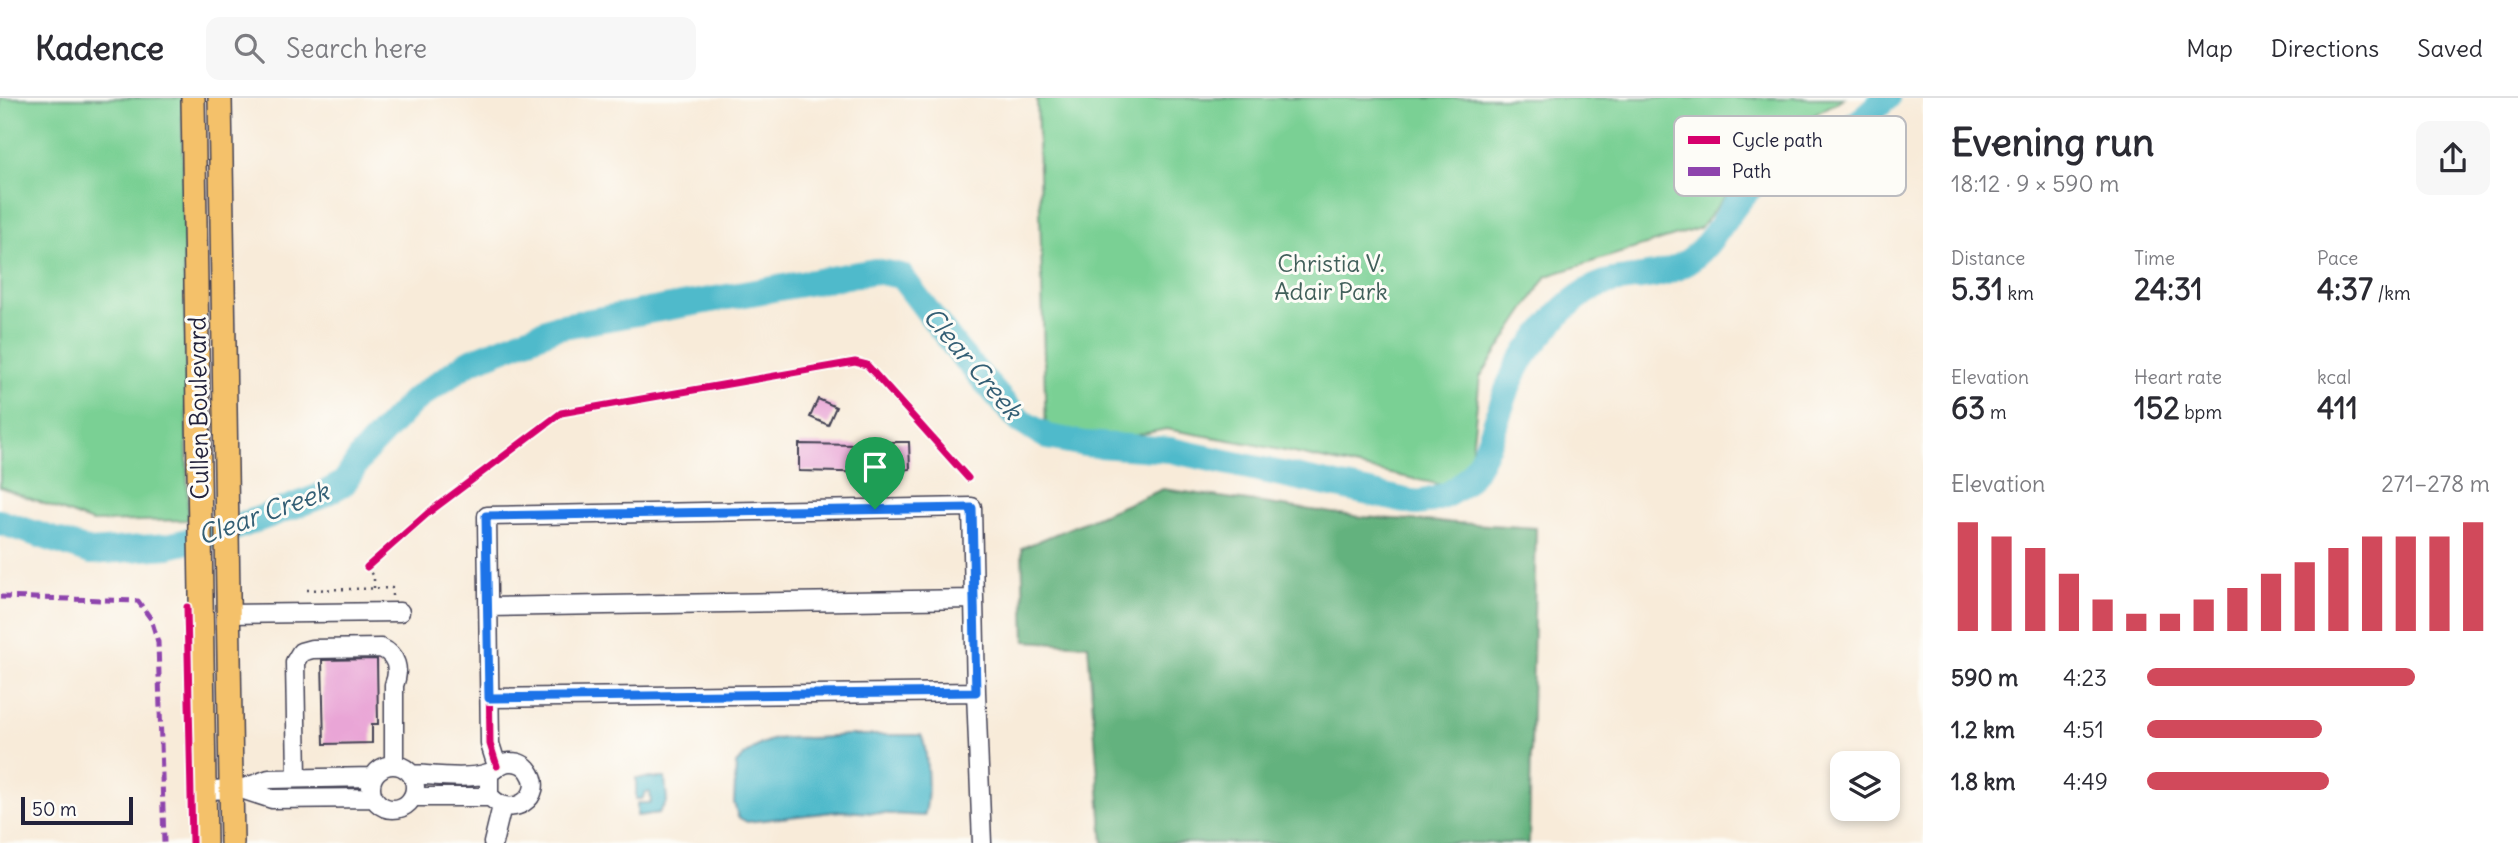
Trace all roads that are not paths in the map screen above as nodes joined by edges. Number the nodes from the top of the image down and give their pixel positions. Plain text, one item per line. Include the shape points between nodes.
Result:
1 (193, 98) edge
2 (220, 98) edge
3 (974, 599) junction
4 (396, 607) road end
5 (488, 607) junction
6 (229, 614) junction
7 (976, 692) junction
8 (489, 698) junction
9 (394, 765) junction
10 (493, 769) junction
11 (412, 774) junction
12 (297, 777) junction
13 (373, 777) junction
14 (236, 789) junction
15 (204, 790) junction
16 (413, 797) junction
17 (374, 798) junction
18 (497, 802) junction
19 (205, 843) edge
20 (232, 843) edge
21 (493, 843) edge
22 (982, 843) edge

1 - 15 main road, Cullen Boulevard
2 - 6 main road, Cullen Boulevard
3 - 5 street
3 - 5 street via 972,508 500,515 486,516
3 - 7 street
4 - 6 street
5 - 8 street
6 - 14 main road, Cullen Boulevard
7 - 8 street
7 - 22 street
8 - 10 street
9 - 11 street
9 - 12 street via 395,660 382,648 312,649 302,652 295,662
9 - 13 street via 379,769
10 - 11 street
10 - 18 street via 487,788
10 - 18 street via 509,761 524,765 534,785 522,804
11 - 16 street
12 - 13 street
12 - 14 street
13 - 17 street
14 - 15 street
14 - 17 street via 272,799
14 - 20 main road, Cullen Boulevard
15 - 19 main road, Cullen Boulevard
16 - 17 street via 396,809 382,806
16 - 18 street
18 - 21 street

